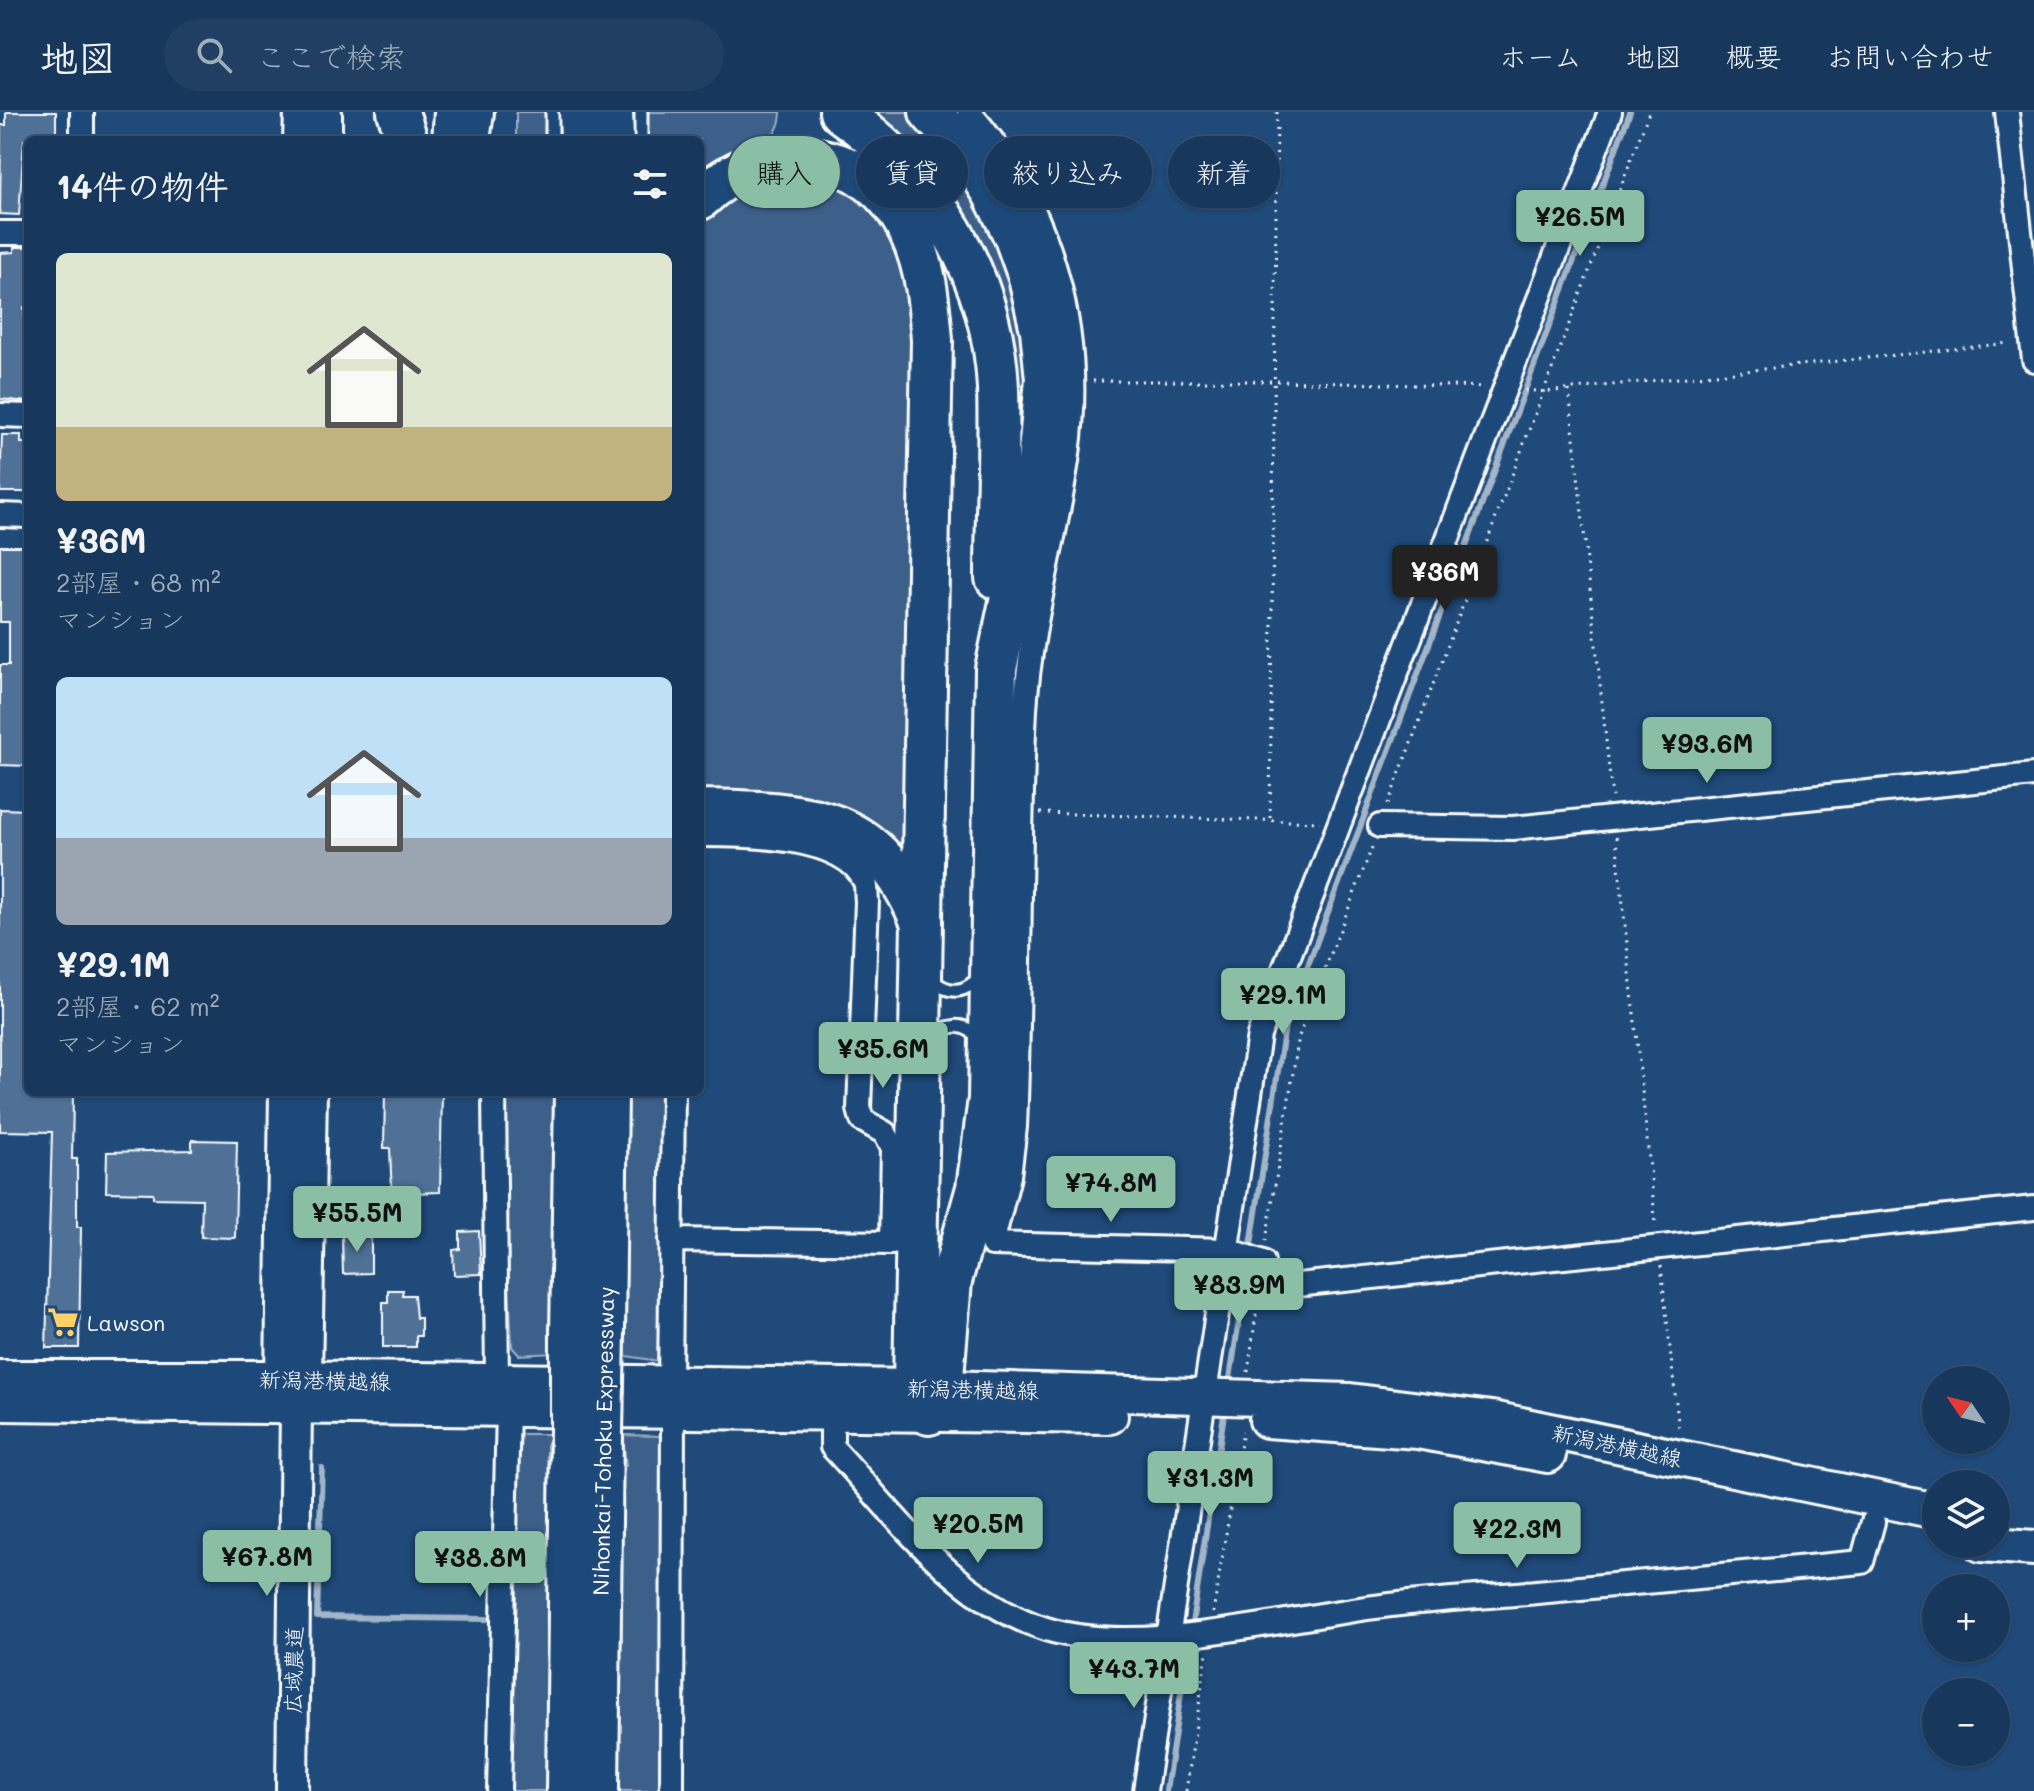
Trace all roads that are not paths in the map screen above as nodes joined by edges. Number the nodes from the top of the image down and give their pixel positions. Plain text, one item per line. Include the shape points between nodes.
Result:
1 (82, 112) edge
2 (300, 112) edge
3 (326, 112) edge
4 (398, 112) edge
5 (446, 112) edge
6 (473, 112) edge
7 (552, 112) edge
8 (580, 112) edge
9 (612, 112) edge
10 (641, 112) edge
11 (840, 112) edge
12 (930, 112) edge
13 (969, 112) edge
14 (1610, 112) edge
15 (2007, 112) edge
16 (82, 136) edge
17 (299, 136) edge
18 (326, 136) edge
19 (406, 136) edge
20 (444, 136) edge
21 (470, 136) edge
22 (552, 136) edge
23 (581, 136) edge
24 (613, 136) edge
25 (641, 136) edge
26 (704, 195) edge
27 (0, 233) edge
28 (24, 233) edge
29 (2033, 350) edge
30 (0, 415) edge
31 (24, 416) edge
32 (0, 515) edge
33 (24, 516) edge
34 (996, 669) junction
35 (2034, 775) edge
36 (704, 810) edge
37 (1380, 826) road end
38 (704, 835) edge
39 (922, 924) junction
40 (992, 946) junction
41 (922, 969) junction
42 (922, 1055) junction
43 (991, 1058) junction
44 (285, 1096) edge
45 (311, 1096) edge
46 (494, 1096) edge
47 (575, 1096) edge
48 (607, 1096) edge
49 (673, 1096) edge
50 (2034, 1208) edge
51 (671, 1240) junction
52 (1228, 1250) junction
53 (1263, 1262) road end
54 (1259, 1289) road end
55 (588, 1332) junction
56 (0, 1378) edge
57 (294, 1387) junction
58 (502, 1395) junction
59 (928, 1397) junction
60 (672, 1398) junction
61 (0, 1403) edge
62 (1204, 1405) junction
63 (1245, 1407) junction
64 (832, 1413) junction
65 (587, 1431) junction
66 (1922, 1508) edge
67 (1873, 1522) junction
68 (2010, 1523) edge
69 (2034, 1526) edge
70 (1922, 1532) edge
71 (2010, 1546) edge
72 (2034, 1548) edge
73 (1168, 1636) junction
74 (292, 1791) edge
75 (499, 1791) edge
76 (567, 1791) edge
77 (598, 1791) edge
78 (672, 1791) edge
79 (1145, 1791) edge

1 - 16 street
2 - 17 street
3 - 18 street
4 - 19 highway
5 - 20 street
6 - 21 highway
7 - 22 lane
8 - 23 highway
9 - 24 highway
10 - 25 lane
11 - 34 highway via 895,155 933,200 961,246 979,292 998,385
12 - 34 highway via 992,191 1019,249 1041,330 1044,422
13 - 52 street via 1036,212 1065,303 1072,381 1068,453 1031,647 1015,1127 992,1244
14 - 52 street via 1259,1035
15 - 29 street
26 - 39 highway via 743,167 772,159 803,156 837,164 868,180 892,205 921,262 932,340
27 - 28 street
30 - 31 street
32 - 33 street
34 - 40 highway
35 - 37 street via 1513,828
36 - 39 highway via 779,812 838,826 877,851 891,867
38 - 51 street via 799,842 834,853 865,881 859,1109 862,1120 885,1133 893,1147 891,1243
39 - 41 highway
40 - 41 lane via 984,973 964,991 940,987
40 - 43 highway
41 - 42 highway
42 - 43 lane via 941,1029 953,1025 974,1033
42 - 59 highway
43 - 59 highway via 977,1188 951,1281
44 - 57 street, 広域農道
45 - 57 street, 広域農道
46 - 58 street
47 - 55 highway, Nihonkai-Tohoku Expressway
48 - 55 highway, Nihonkai-Tohoku Expressway
49 - 51 street
50 - 54 street
51 - 60 street
52 - 53 street
52 - 62 street
55 - 65 highway, Nihonkai-Tohoku Expressway, bridge
56 - 57 main road, 新潟港横越線
57 - 58 main road, 新潟港横越線
57 - 61 main road, 新潟港横越線
57 - 74 street, 広域農道
58 - 60 main road, 新潟港横越線
58 - 75 street
59 - 60 main road, 新潟港横越線
59 - 62 main road, 新潟港横越線
59 - 64 main road, 新潟港横越線
60 - 64 main road, 新潟港横越線
60 - 78 street
62 - 63 main road, 新潟港横越線
62 - 73 street
63 - 66 main road, 新潟港横越線 via 1350,1401 1492,1419
63 - 67 main road, 新潟港横越線 via 1513,1447
64 - 73 street via 832,1447 925,1548 1001,1610 1045,1629 1088,1638
65 - 76 highway, Nihonkai-Tohoku Expressway
65 - 77 highway, Nihonkai-Tohoku Expressway
67 - 70 main road, 新潟港横越線
67 - 73 street via 1862,1562 1376,1607
68 - 69 main road
71 - 72 main road
73 - 79 street

